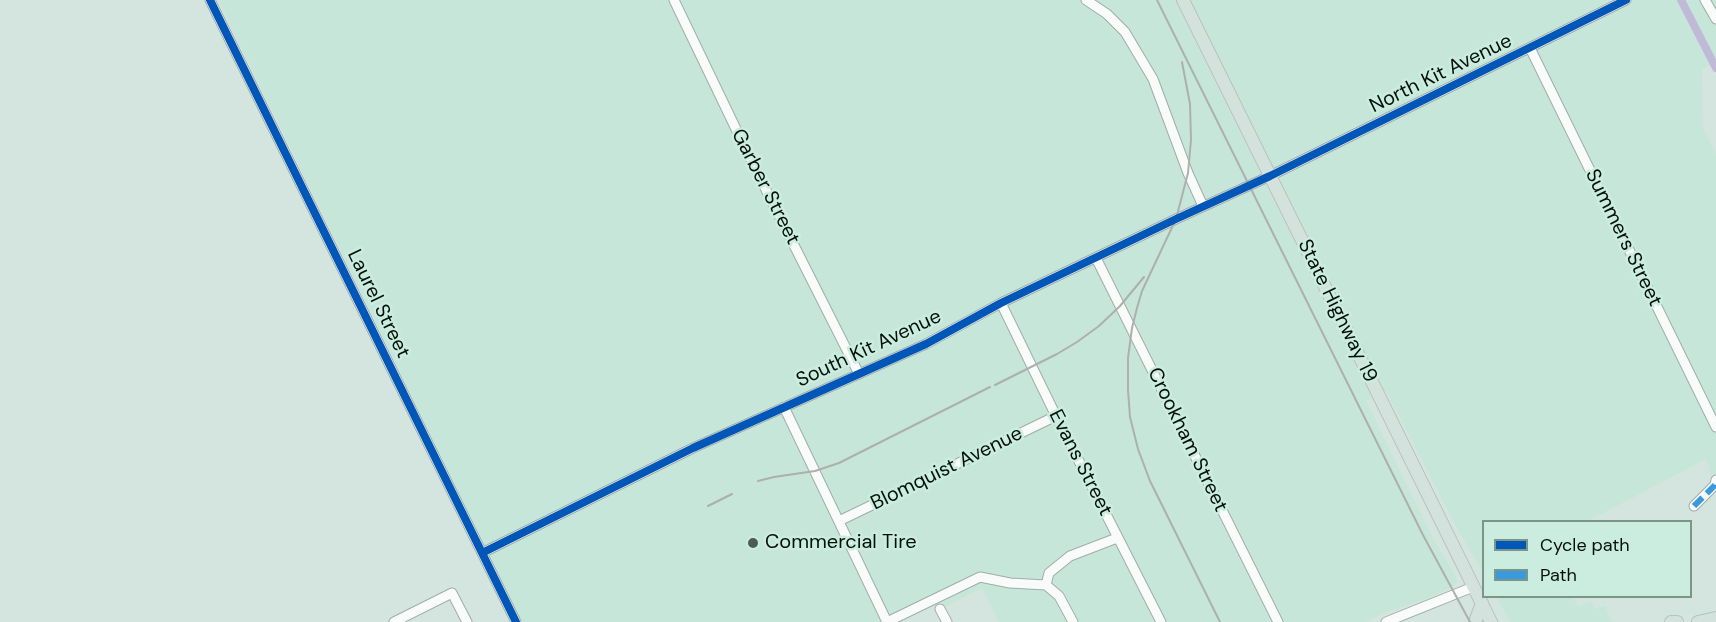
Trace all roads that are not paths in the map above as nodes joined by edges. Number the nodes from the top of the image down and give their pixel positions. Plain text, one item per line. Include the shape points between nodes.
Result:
1 (210, 0) edge
2 (674, 0) edge
3 (1086, 0) edge
4 (1183, 0) edge
5 (1626, 0) edge
6 (1705, 0) edge
7 (1716, 20) edge
8 (1530, 48) junction
9 (1270, 176) junction
10 (1203, 206) junction
11 (1096, 258) junction
12 (1001, 303) junction
13 (859, 374) junction
14 (784, 407) junction
15 (1056, 417) junction
16 (1716, 427) edge
17 (1716, 480) edge
18 (1694, 506) dead end
19 (839, 521) junction
20 (1117, 538) junction
21 (483, 553) junction
22 (1046, 585) junction
23 (1473, 587) junction
24 (1482, 603) junction
25 (940, 609) dead end
26 (411, 618) edge
27 (1716, 618) edge
28 (1492, 620) edge
29 (394, 622) edge
30 (467, 622) edge
31 (516, 622) edge
32 (887, 622) edge
33 (946, 622) edge
34 (1073, 622) edge
35 (1161, 622) edge
36 (1278, 622) edge
37 (1386, 622) edge
38 (1475, 622) edge
39 (1671, 622) edge
40 (1677, 622) edge
41 (1698, 622) edge

1 - 21 street, Laurel Street
2 - 13 street, Garber Street
3 - 10 street via 1125,32 1153,79
4 - 9 main road, State Highway 19
5 - 8 street, North Kit Avenue
6 - 7 street
8 - 9 street, North Kit Avenue
8 - 16 street, Summers Street
9 - 10 street, South Kit Avenue
9 - 23 main road, State Highway 19
10 - 11 street, South Kit Avenue
11 - 12 street, South Kit Avenue
11 - 36 street, Crookham Street
12 - 13 street, South Kit Avenue via 926,344
12 - 15 street, Evans Street
13 - 14 street, South Kit Avenue
14 - 19 street
14 - 21 street, South Kit Avenue
15 - 19 street, Blomquist Avenue
15 - 20 street, Evans Street
17 - 18 street
19 - 32 street
20 - 22 street via 1070,556 1050,573
20 - 35 street, Evans Street
21 - 31 street, Laurel Street
22 - 32 street via 980,577
22 - 34 street via 1059,596
23 - 24 main road, State Highway 19
23 - 37 street
24 - 28 main road, State Highway 19
24 - 38 main road
25 - 33 street
26 - 29 street
26 - 30 street via 452,593
27 - 41 main road
39 - 40 main road

